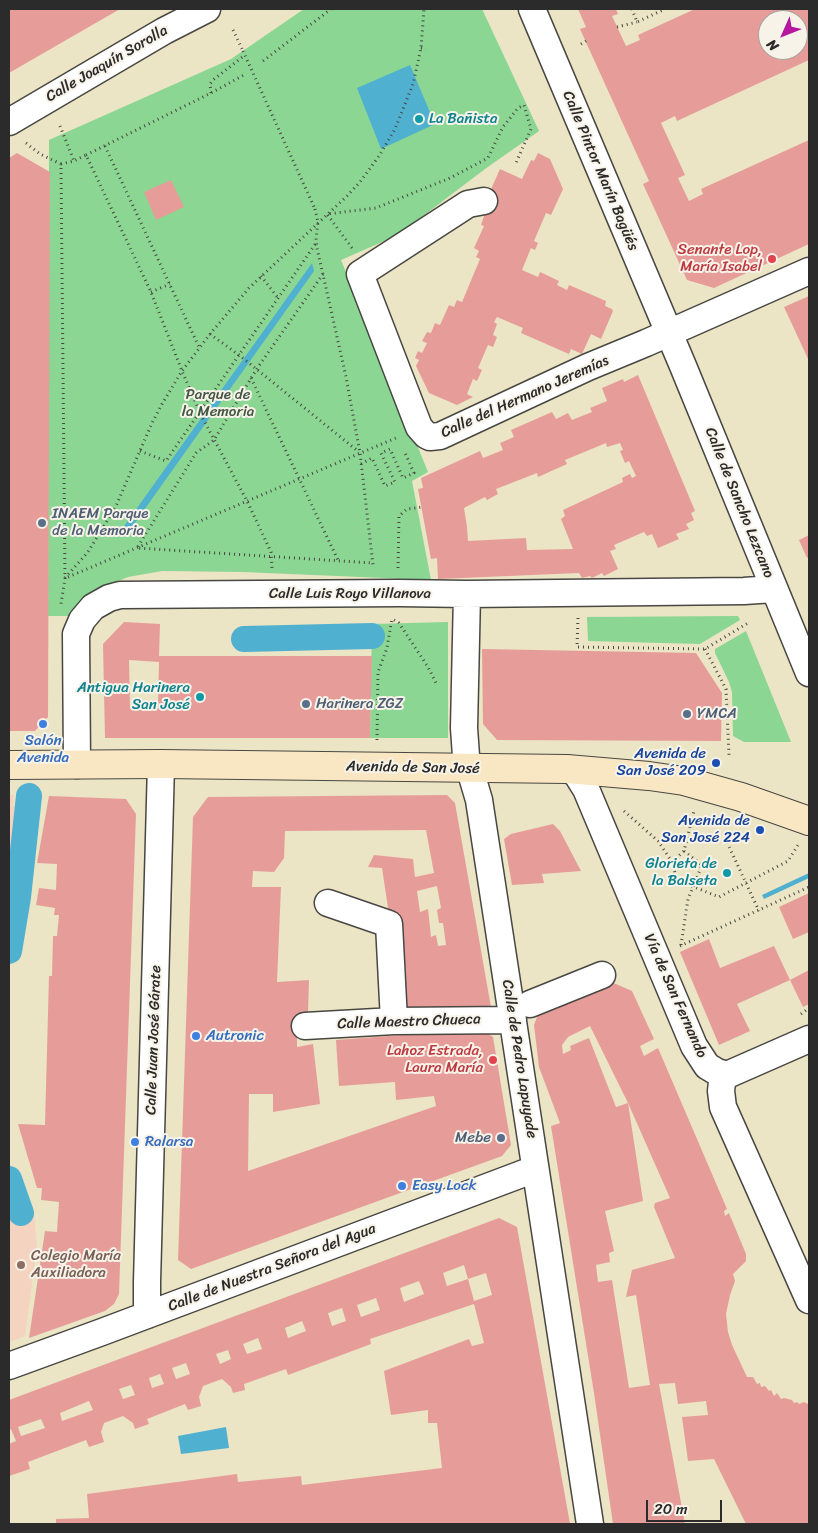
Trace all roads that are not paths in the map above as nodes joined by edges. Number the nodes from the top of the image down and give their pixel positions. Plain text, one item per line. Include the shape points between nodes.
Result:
1 (207, 9) edge
2 (532, 9) edge
3 (9, 122) edge
4 (484, 201) dead end
5 (809, 271) edge
6 (669, 333) junction
7 (774, 589) junction
8 (467, 594) junction
9 (809, 673) edge
10 (161, 764) junction
11 (9, 765) edge
12 (77, 765) junction
13 (468, 769) junction
14 (567, 769) junction
15 (804, 832) edge
16 (328, 903) dead end
17 (602, 975) dead end
18 (521, 1012) junction
19 (394, 1021) junction
20 (305, 1026) dead end
21 (809, 1038) edge
22 (727, 1074) junction
23 (535, 1170) junction
24 (809, 1300) edge
25 (147, 1315) junction
26 (9, 1366) edge
27 (590, 1524) edge

1 - 3 street, Calle Joaquín Sorolla
2 - 6 street, Calle Pintor Marín Bagüés
4 - 6 street, Calle del Hermano Jeremías via 468,204 360,274 418,427 426,435 440,436
5 - 6 street
6 - 7 street, Calle de Sancho Lezcano
7 - 8 street, Calle Luis Royo Villanova
7 - 9 street, Calle de Sancho Lezcano
8 - 12 street, Calle Luis Royo Villanova via 395,603 127,595 100,602 82,620 76,634
8 - 13 street, Calle de Pedro Lapuyade via 464,728
10 - 12 main road, Avenida de San José
10 - 13 main road, Avenida de San José
10 - 25 street, Calle Juan José Gárate
11 - 12 main road, Avenida de San José
13 - 14 main road, Avenida de San José
13 - 18 street, Calle de Pedro Lapuyade via 478,800
14 - 15 main road, Avenida de San José via 684,781 742,797
14 - 22 street, Vía de San Fernando via 576,773 586,789 694,1046 707,1066
16 - 19 street via 389,924
17 - 18 street
18 - 19 street, Calle Maestro Chueca
18 - 23 street, Calle de Pedro Lapuyade
19 - 20 street, Calle Maestro Chueca
21 - 22 street
22 - 24 street via 722,1082 723,1107
23 - 25 street, Calle de Nuestra Señora del Agua
23 - 27 street, Calle de Pedro Lapuyade
25 - 26 street, Calle de Nuestra Señora del Agua

